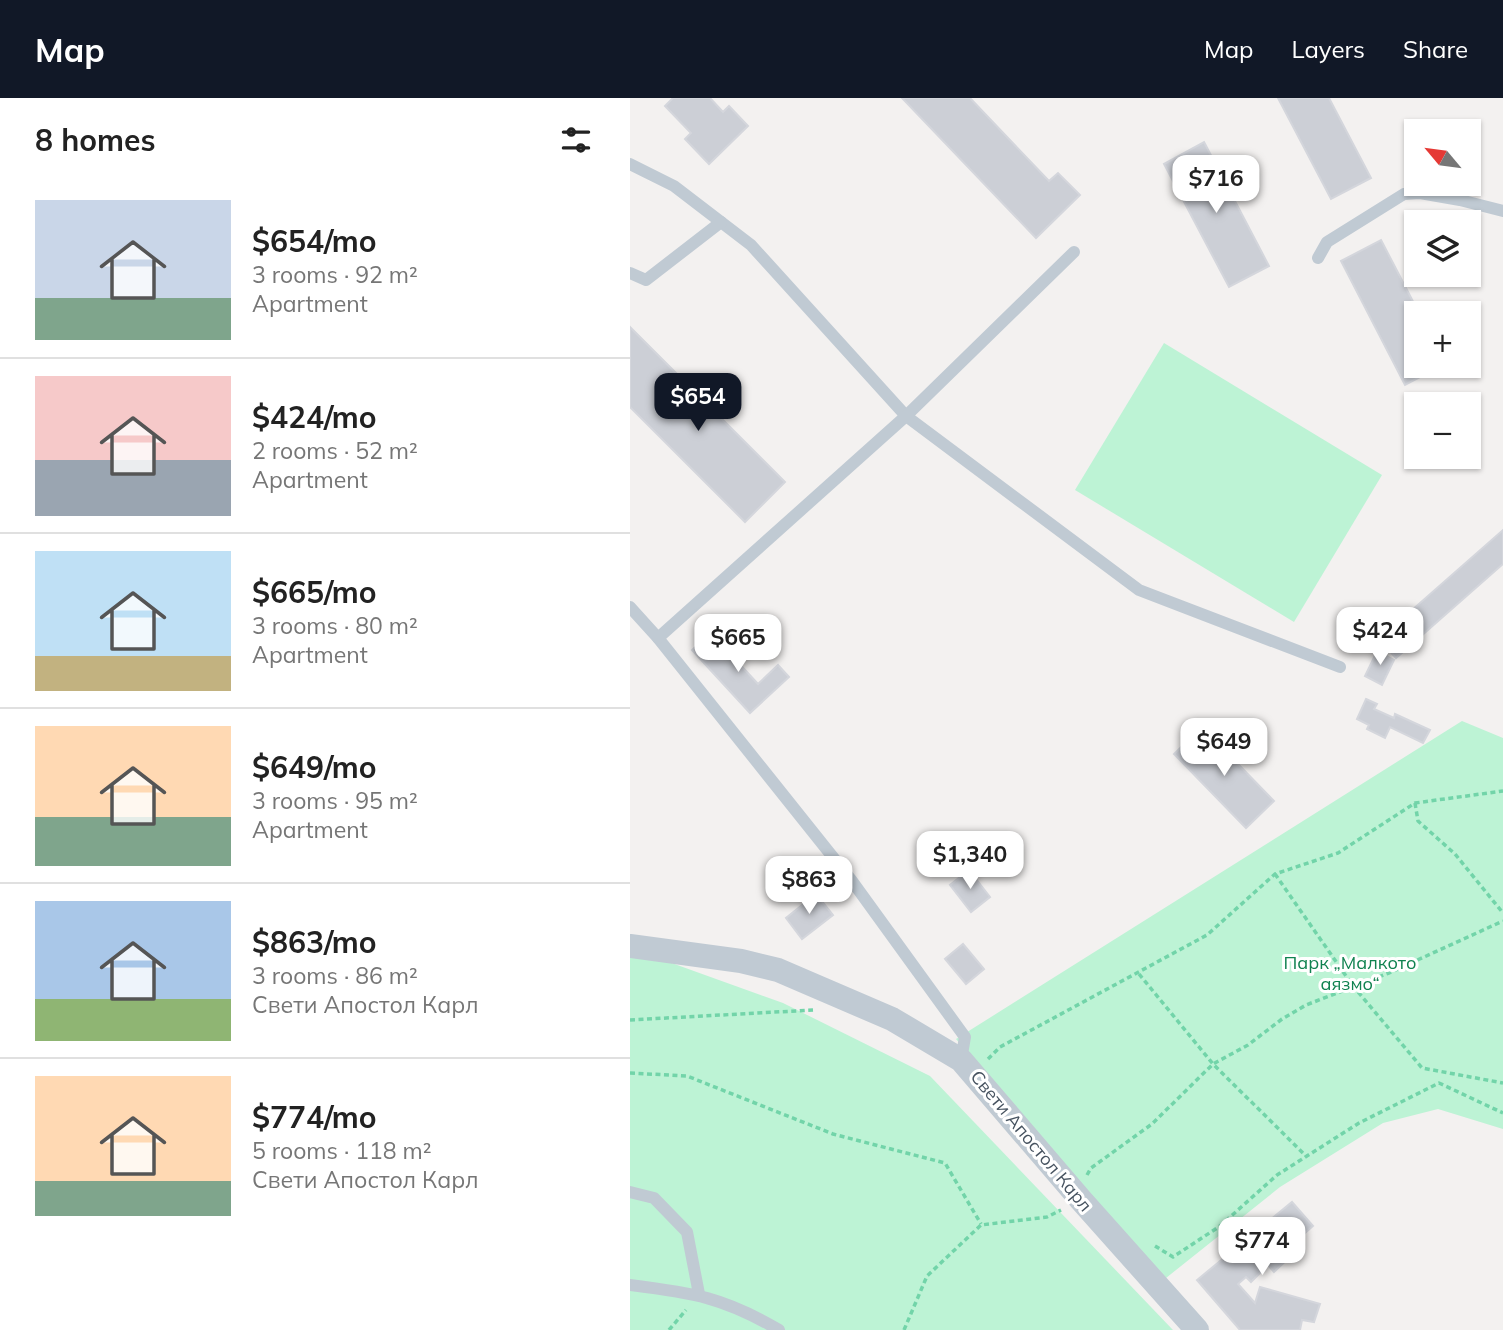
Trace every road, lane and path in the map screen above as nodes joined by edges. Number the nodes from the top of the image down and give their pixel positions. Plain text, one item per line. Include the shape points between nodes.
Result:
1 (630, 164) edge
2 (1503, 211) edge
3 (721, 222) junction
4 (1074, 252) dead end
5 (1318, 258) dead end
6 (630, 272) edge
7 (906, 416) junction
8 (630, 607) edge
9 (658, 638) junction
10 (1340, 667) dead end
11 (1503, 791) edge
12 (1415, 803) junction
13 (1275, 874) junction
14 (1503, 914) edge
15 (1503, 921) edge
16 (630, 946) edge
17 (1139, 974) junction
18 (1353, 986) junction
19 (824, 1009) dead end
20 (630, 1020) edge
21 (1213, 1065) junction
22 (968, 1066) junction
23 (630, 1073) edge
24 (1503, 1083) edge
25 (1503, 1113) edge
26 (1306, 1156) junction
27 (630, 1192) edge
28 (1081, 1200) junction
29 (981, 1225) junction
30 (1150, 1243) dead end
31 (630, 1285) edge
32 (699, 1294) junction
33 (779, 1330) edge
34 (904, 1330) edge
35 (1197, 1330) edge

1 - 3 lane via 674,186
2 - 5 lane via 1420,192 1404,194 1327,242
3 - 6 lane via 646,280
3 - 7 lane via 751,245
4 - 7 lane
7 - 9 lane
7 - 10 lane via 1139,590
8 - 9 lane
9 - 22 lane via 852,881 965,1037
11 - 12 path
12 - 13 path via 1338,853
12 - 14 path via 1418,821 1455,854
13 - 17 path via 1207,935
13 - 18 path
15 - 18 path
16 - 22 street, Свети Апостол Карл via 778,970 892,1018
17 - 21 path
17 - 22 path
18 - 21 path via 1306,1005
18 - 24 path via 1422,1068
19 - 20 path
21 - 26 path
21 - 28 path via 1152,1124 1091,1168
22 - 28 street, Свети Апостол Карл
23 - 29 path via 687,1076 833,1134 945,1163
25 - 26 path via 1438,1083
26 - 30 path via 1277,1175 1220,1226 1173,1257
27 - 32 lane via 653,1198 687,1232
28 - 29 path via 1048,1217
28 - 35 street, Свети Апостол Карл
29 - 34 path via 927,1276
31 - 32 lane
32 - 33 lane via 746,1310

